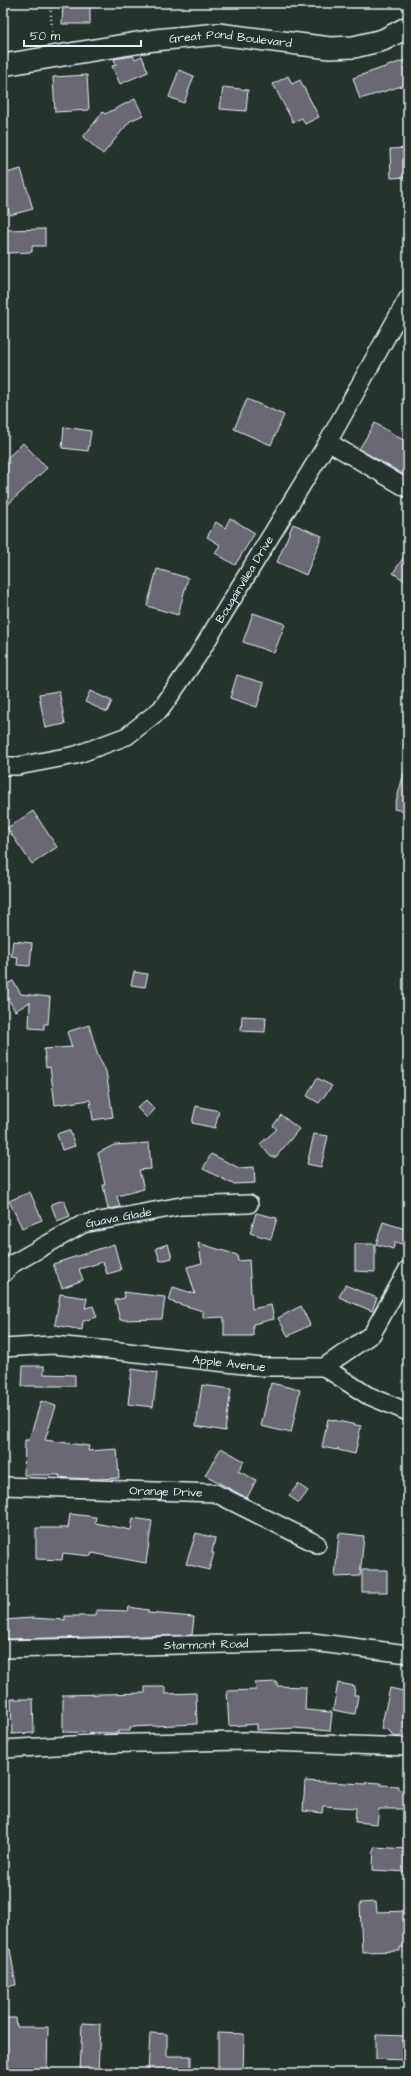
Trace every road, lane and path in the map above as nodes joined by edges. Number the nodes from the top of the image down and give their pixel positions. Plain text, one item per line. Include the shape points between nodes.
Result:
1 (50, 3) edge
2 (408, 27) edge
3 (54, 56) junction
4 (3, 65) edge
5 (408, 298) edge
6 (328, 442) junction
7 (408, 489) edge
8 (3, 766) edge
9 (249, 1204) dead end
10 (408, 1269) edge
11 (3, 1274) edge
12 (3, 1348) edge
13 (324, 1367) junction
14 (408, 1412) edge
15 (3, 1486) edge
16 (316, 1544) dead end
17 (3, 1649) edge
18 (408, 1654) edge
19 (408, 1747) edge
20 (3, 1749) edge

1 - 3 path
2 - 3 street, Great Pond Boulevard via 383,40 354,47 330,48 218,34 155,40
3 - 4 street, Great Pond Boulevard
5 - 6 street, Bougainvillea Drive
6 - 7 street
6 - 8 street, Bougainvillea Drive via 197,657 161,709 127,736 76,755 18,766
9 - 11 street, Guava Glade via 181,1206 83,1224 14,1263
10 - 13 street via 372,1334
12 - 13 street, Apple Avenue via 52,1345 262,1367
13 - 14 street via 366,1396
15 - 16 street, Orange Drive via 215,1493
17 - 18 street, Starmont Road via 312,1642
19 - 20 street via 244,1741 90,1744

